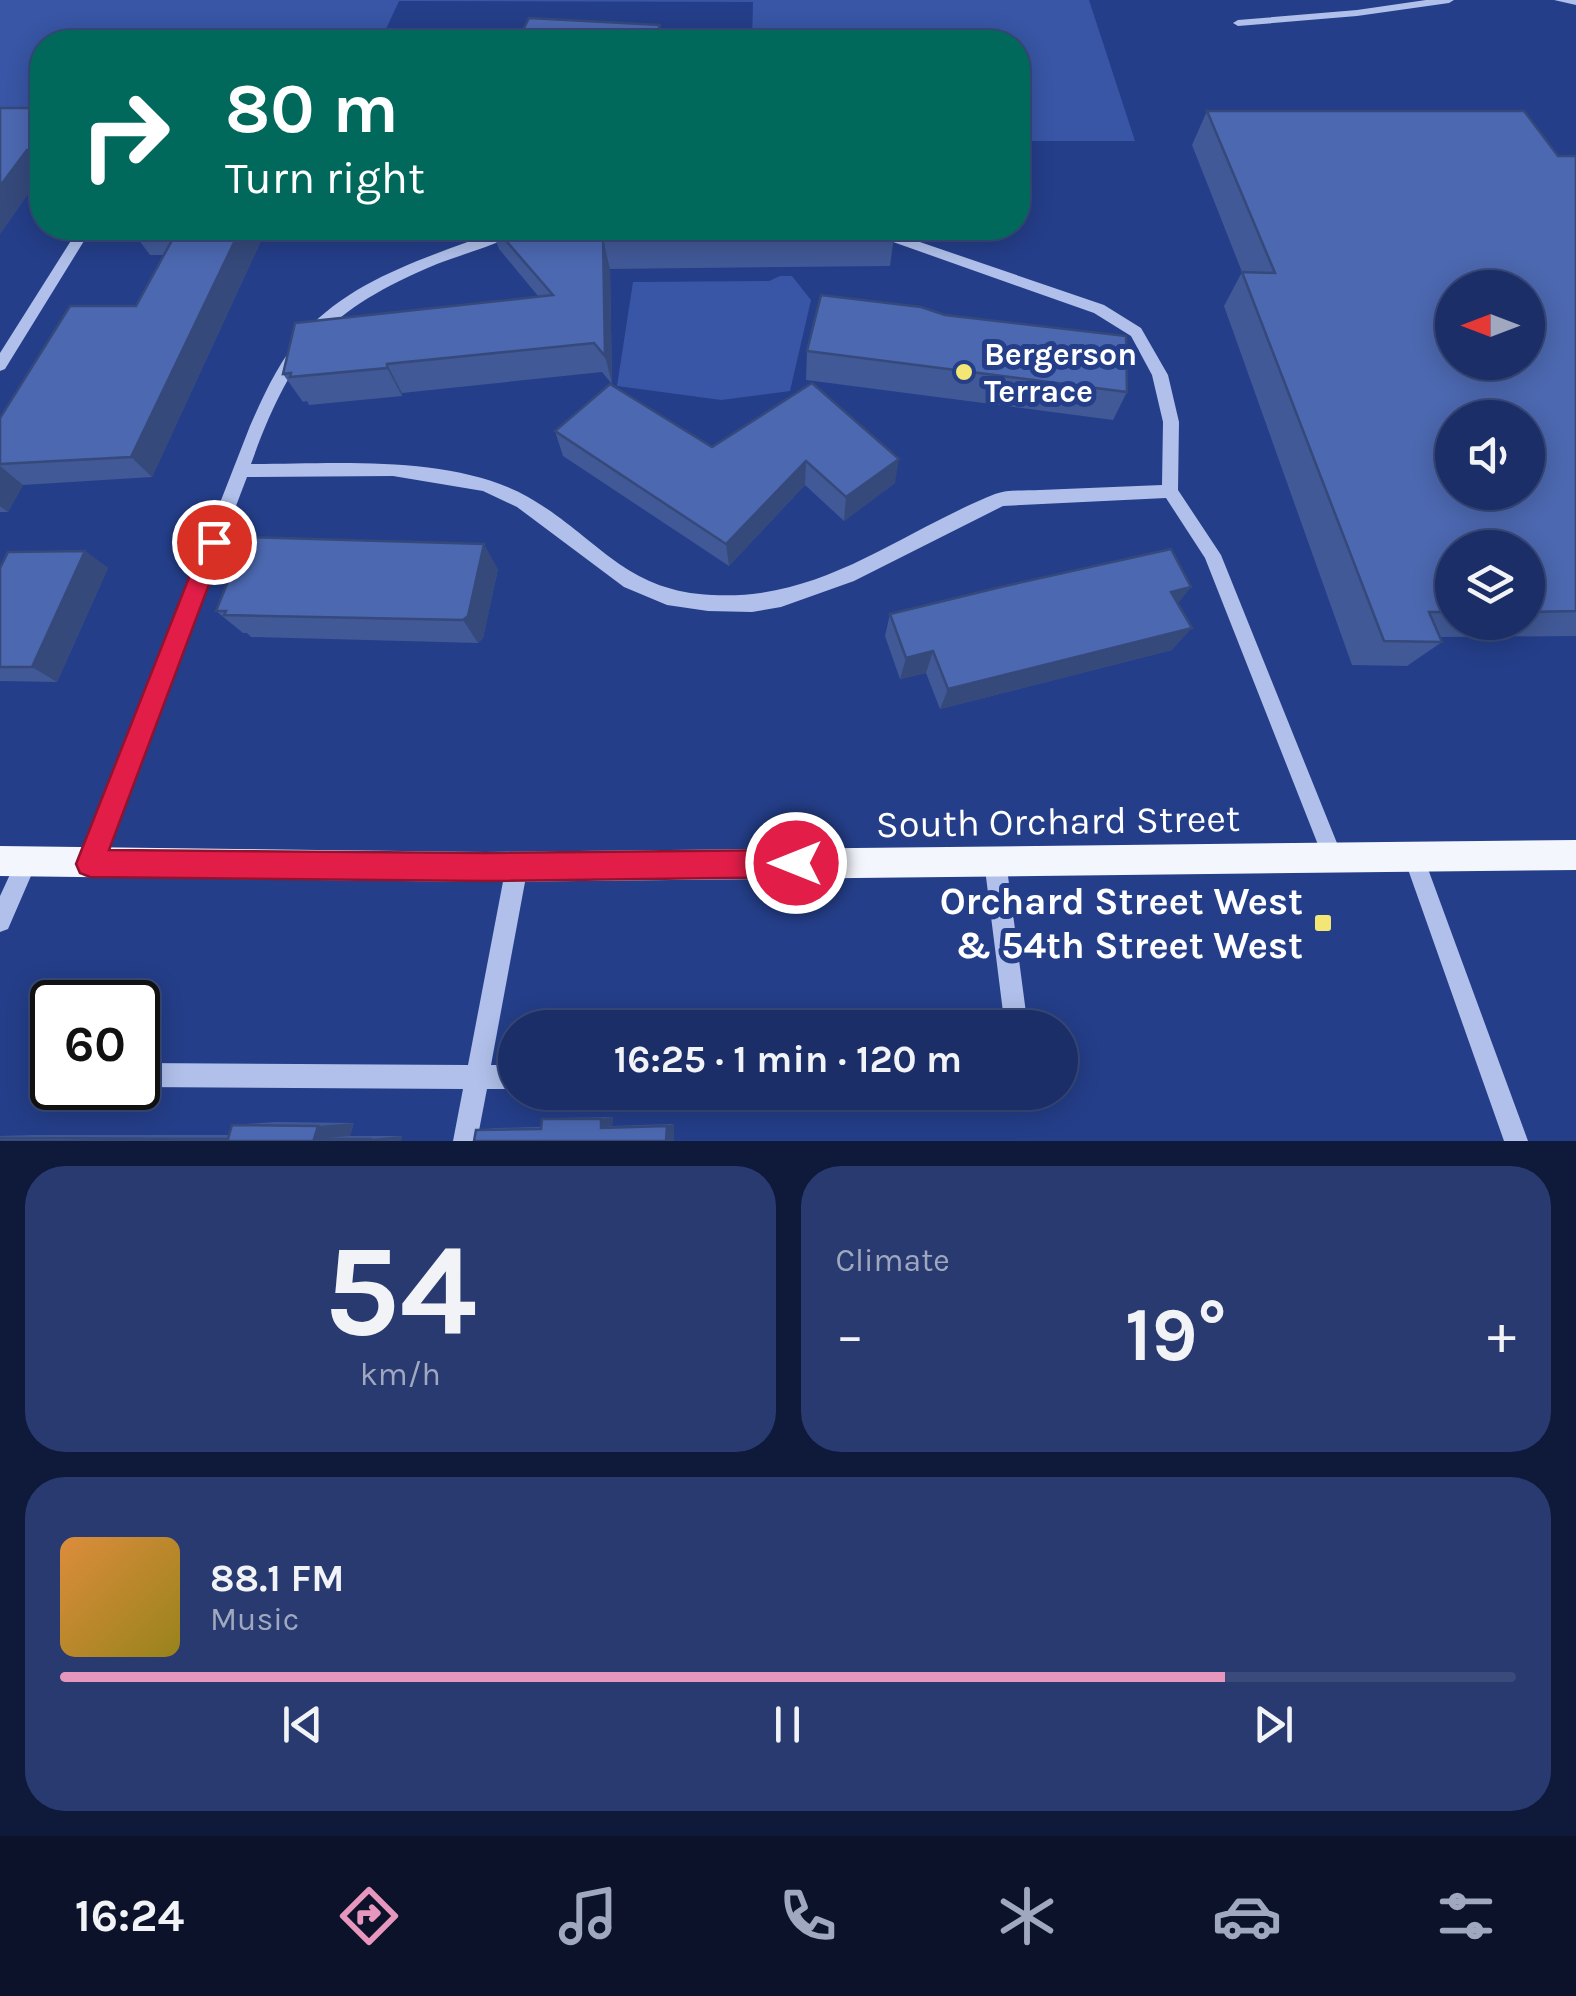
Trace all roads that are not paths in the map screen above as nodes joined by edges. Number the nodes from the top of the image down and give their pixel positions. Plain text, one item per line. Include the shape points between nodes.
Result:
1 (1450, 0) edge
2 (1560, 0) edge
3 (1576, 2) edge
4 (1238, 22) dead end
5 (78, 240) edge
6 (487, 240) edge
7 (902, 240) edge
8 (0, 365) edge
9 (242, 471) junction
10 (1170, 491) junction
11 (1576, 855) edge
12 (1333, 858) junction
13 (1414, 858) junction
14 (13, 861) edge
15 (995, 861) junction
16 (90, 864) junction
17 (517, 866) junction
18 (0, 922) edge
19 (1015, 1010) edge
20 (160, 1075) edge
21 (478, 1077) junction
22 (498, 1077) edge
23 (465, 1141) edge
24 (1516, 1141) edge

1 - 4 street
2 - 3 street
5 - 8 street
6 - 9 street via 334,313 279,380
7 - 10 street via 1099,310 1136,332 1160,375 1171,422
9 - 10 street via 393,470 485,486 524,502 630,582 708,604 782,599 848,576 1001,499
9 - 16 street
10 - 12 street via 1212,555
11 - 13 main road, South Orchard Street
12 - 13 main road, South Orchard Street
12 - 15 main road, South Orchard Street
13 - 24 street
14 - 16 main road, South Orchard Street
14 - 18 street
15 - 17 main road, South Orchard Street
15 - 19 street
16 - 17 main road, South Orchard Street
17 - 21 street
20 - 21 street
21 - 22 street
21 - 23 street

